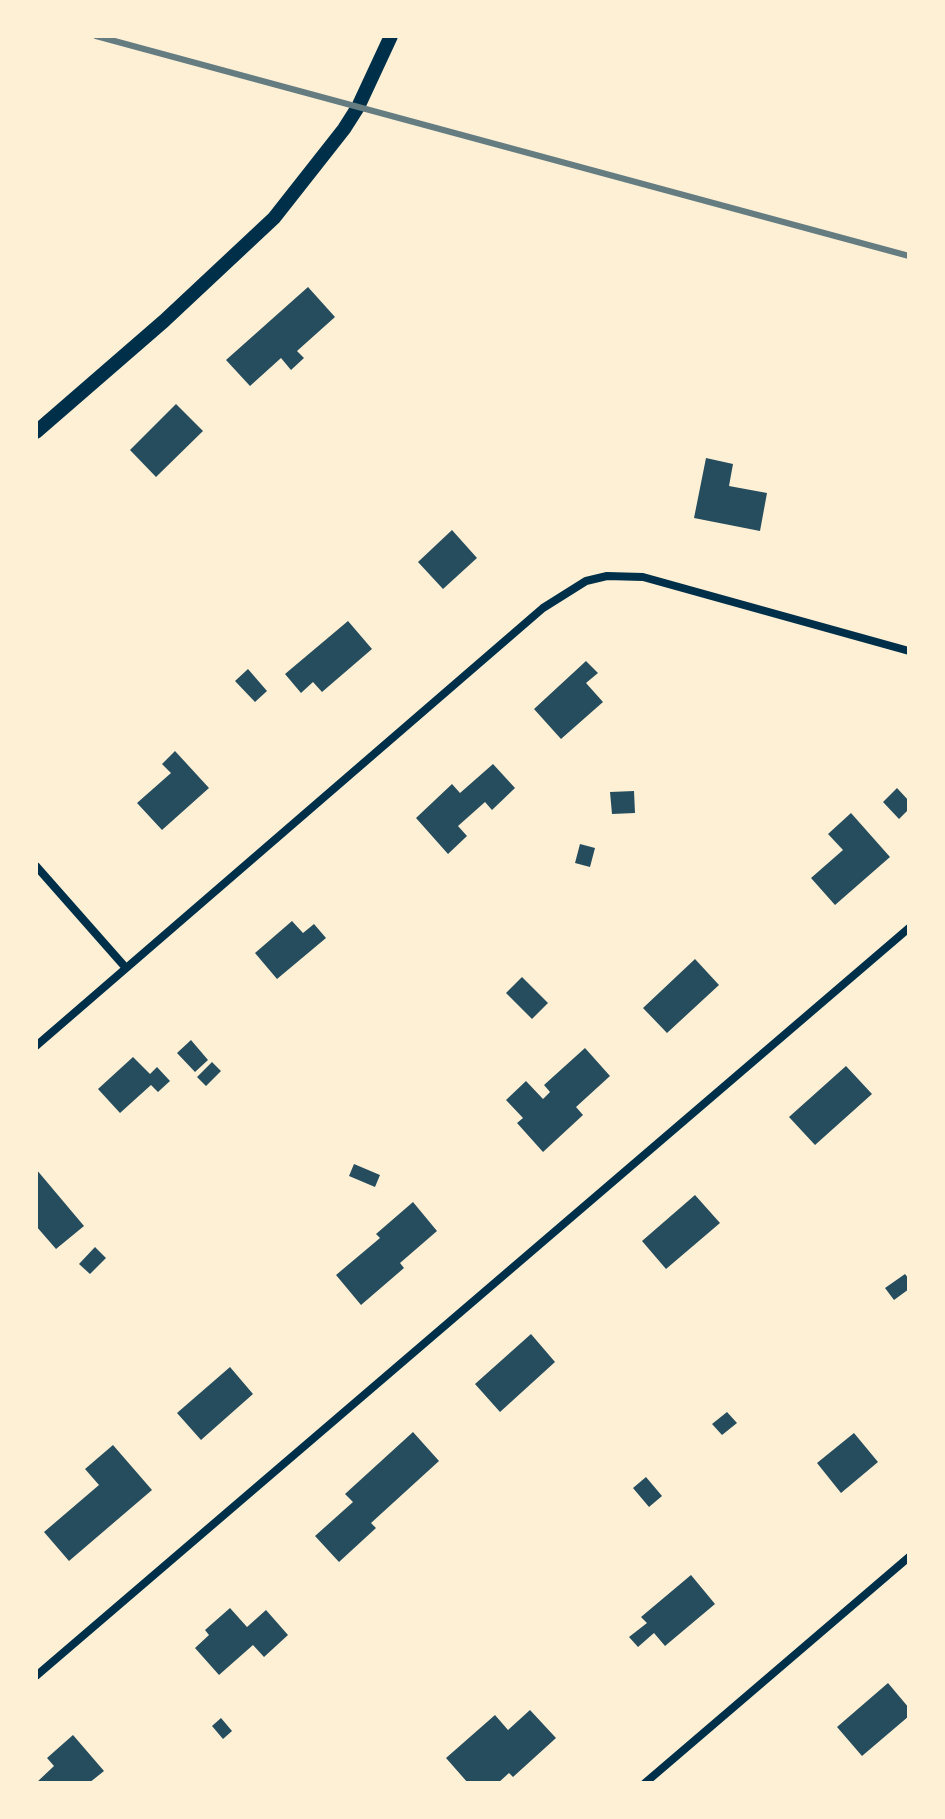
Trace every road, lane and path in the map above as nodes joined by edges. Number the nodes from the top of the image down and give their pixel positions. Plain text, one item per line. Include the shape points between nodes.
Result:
1 (391, 36) edge
2 (36, 432) edge
3 (909, 651) edge
4 (36, 866) edge
5 (909, 928) edge
6 (126, 968) junction
7 (36, 1046) edge
8 (909, 1557) edge
9 (36, 1676) edge
10 (645, 1783) edge

1 - 2 street via 344,129 274,218
3 - 6 street via 643,577 586,581 543,608
4 - 6 street
5 - 9 street
6 - 7 street
8 - 10 street

